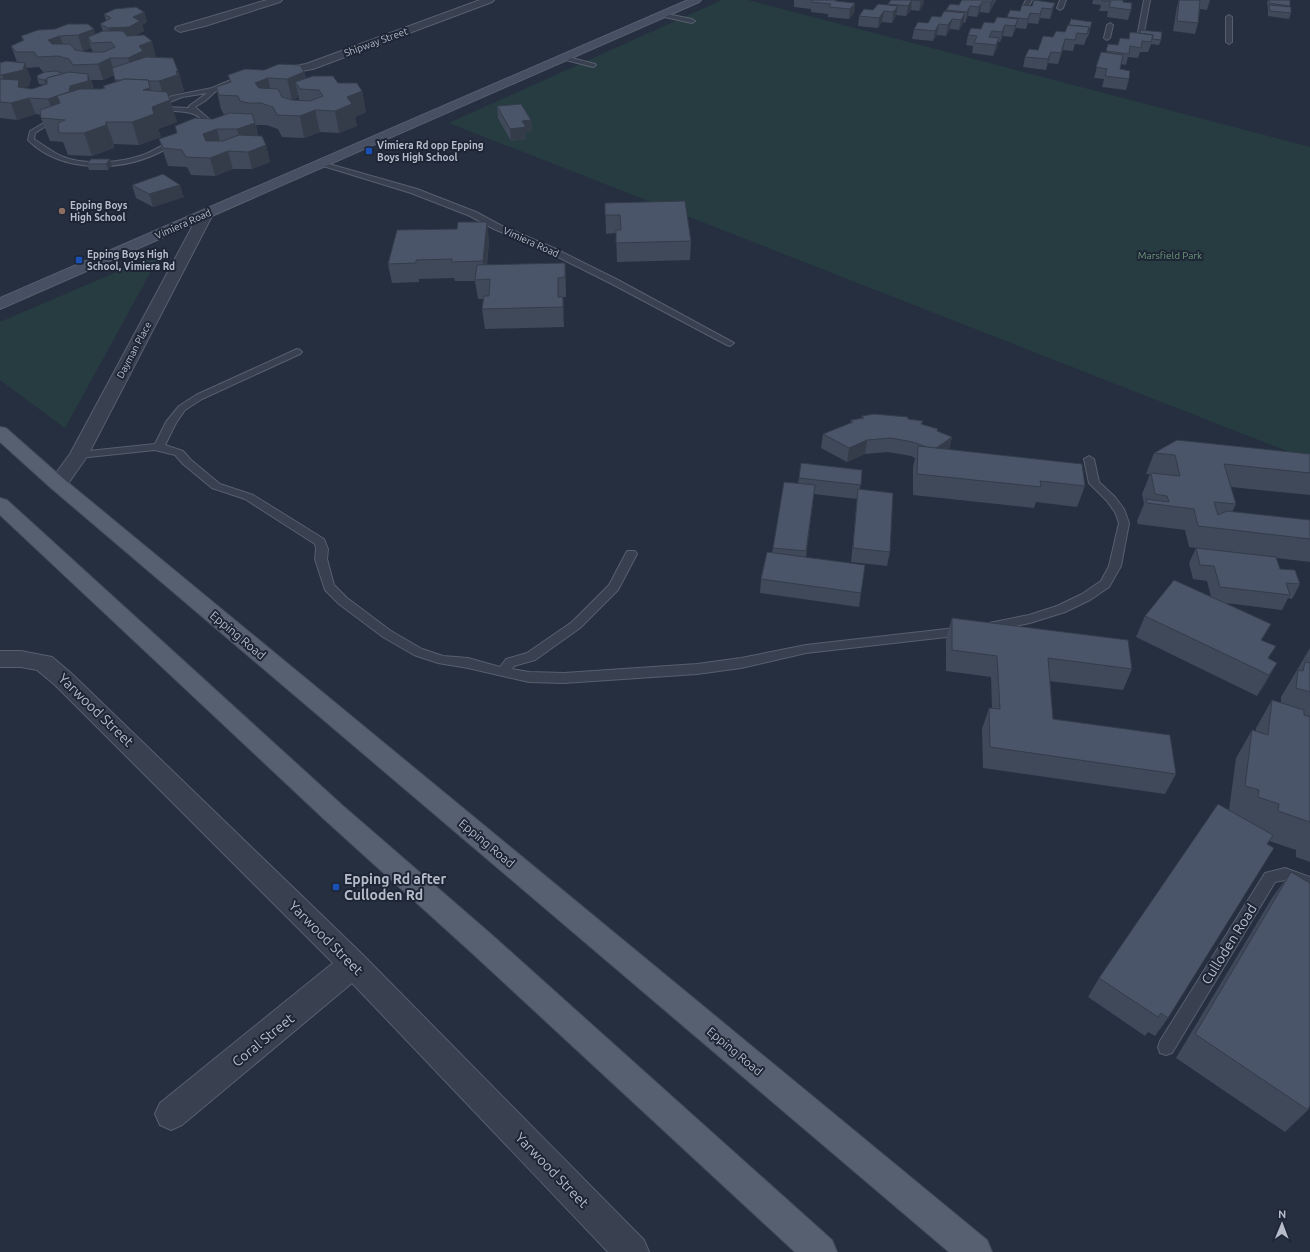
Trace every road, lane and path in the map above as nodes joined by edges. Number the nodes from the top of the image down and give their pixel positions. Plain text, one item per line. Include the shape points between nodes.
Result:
1 (277, 0) edge
2 (489, 0) edge
3 (696, 0) edge
4 (1029, 0) edge
5 (1063, 0) edge
6 (1147, 0) edge
7 (1025, 8) edge
8 (1060, 8) dead end
9 (662, 15) junction
10 (1229, 17) dead end
11 (692, 21) dead end
12 (1110, 25) dead end
13 (180, 29) dead end
14 (1141, 32) edge
15 (1107, 38) dead end
16 (1229, 42) dead end
17 (564, 58) junction
18 (593, 66) dead end
19 (260, 73) edge
20 (236, 80) edge
21 (214, 90) junction
22 (192, 110) junction
23 (55, 122) edge
24 (322, 164) junction
25 (206, 214) junction
26 (0, 304) edge
27 (730, 343) dead end
28 (297, 352) dead end
29 (0, 432) edge
30 (159, 447) junction
31 (79, 454) junction
32 (1088, 459) dead end
33 (58, 484) junction
34 (0, 504) edge
35 (631, 554) dead end
36 (0, 659) edge
37 (503, 672) junction
38 (1310, 884) edge
39 (353, 964) junction
40 (1166, 1047) dead end
41 (171, 1114) dead end
42 (632, 1252) edge
43 (820, 1252) edge
44 (975, 1252) edge

1 - 13 street
2 - 19 street, Shipway Street via 308,67
3 - 9 street, Vimiera Road
4 - 7 lane
5 - 8 lane
6 - 14 lane
9 - 11 lane
9 - 17 street, Vimiera Road
10 - 16 lane
12 - 15 lane
17 - 18 lane
17 - 24 street, Vimiera Road
20 - 21 lane
21 - 22 lane via 194,104
21 - 22 lane via 172,97 162,103 164,108
22 - 23 lane via 206,118 199,126 147,156 131,161 72,162 54,155 31,140 32,132
24 - 25 street, Vimiera Road
24 - 27 lane, Vimiera Road via 414,191 473,214 616,282
25 - 26 street, Vimiera Road
25 - 31 street, Dayman Place
28 - 30 lane via 199,397 182,408 171,422
29 - 33 main road, Epping Road
30 - 31 lane
30 - 37 lane via 179,453 186,462 216,486 248,497 320,542 321,560 329,587 387,634 418,652 442,660 468,663
31 - 33 street, Dayman Place
32 - 37 lane via 1094,484 1120,511 1124,523 1115,566 1105,584 1061,609 976,629 806,649 741,663 697,669 564,678 529,677
33 - 44 main road, Epping Road
34 - 43 main road via 333,812
35 - 37 lane via 614,587 576,625 531,657 510,662
36 - 39 street, Yarwood Street via 44,663 63,678
38 - 40 lane, Culloden Road via 1285,874 1270,877
39 - 41 street, Coral Street
39 - 42 street, Yarwood Street

